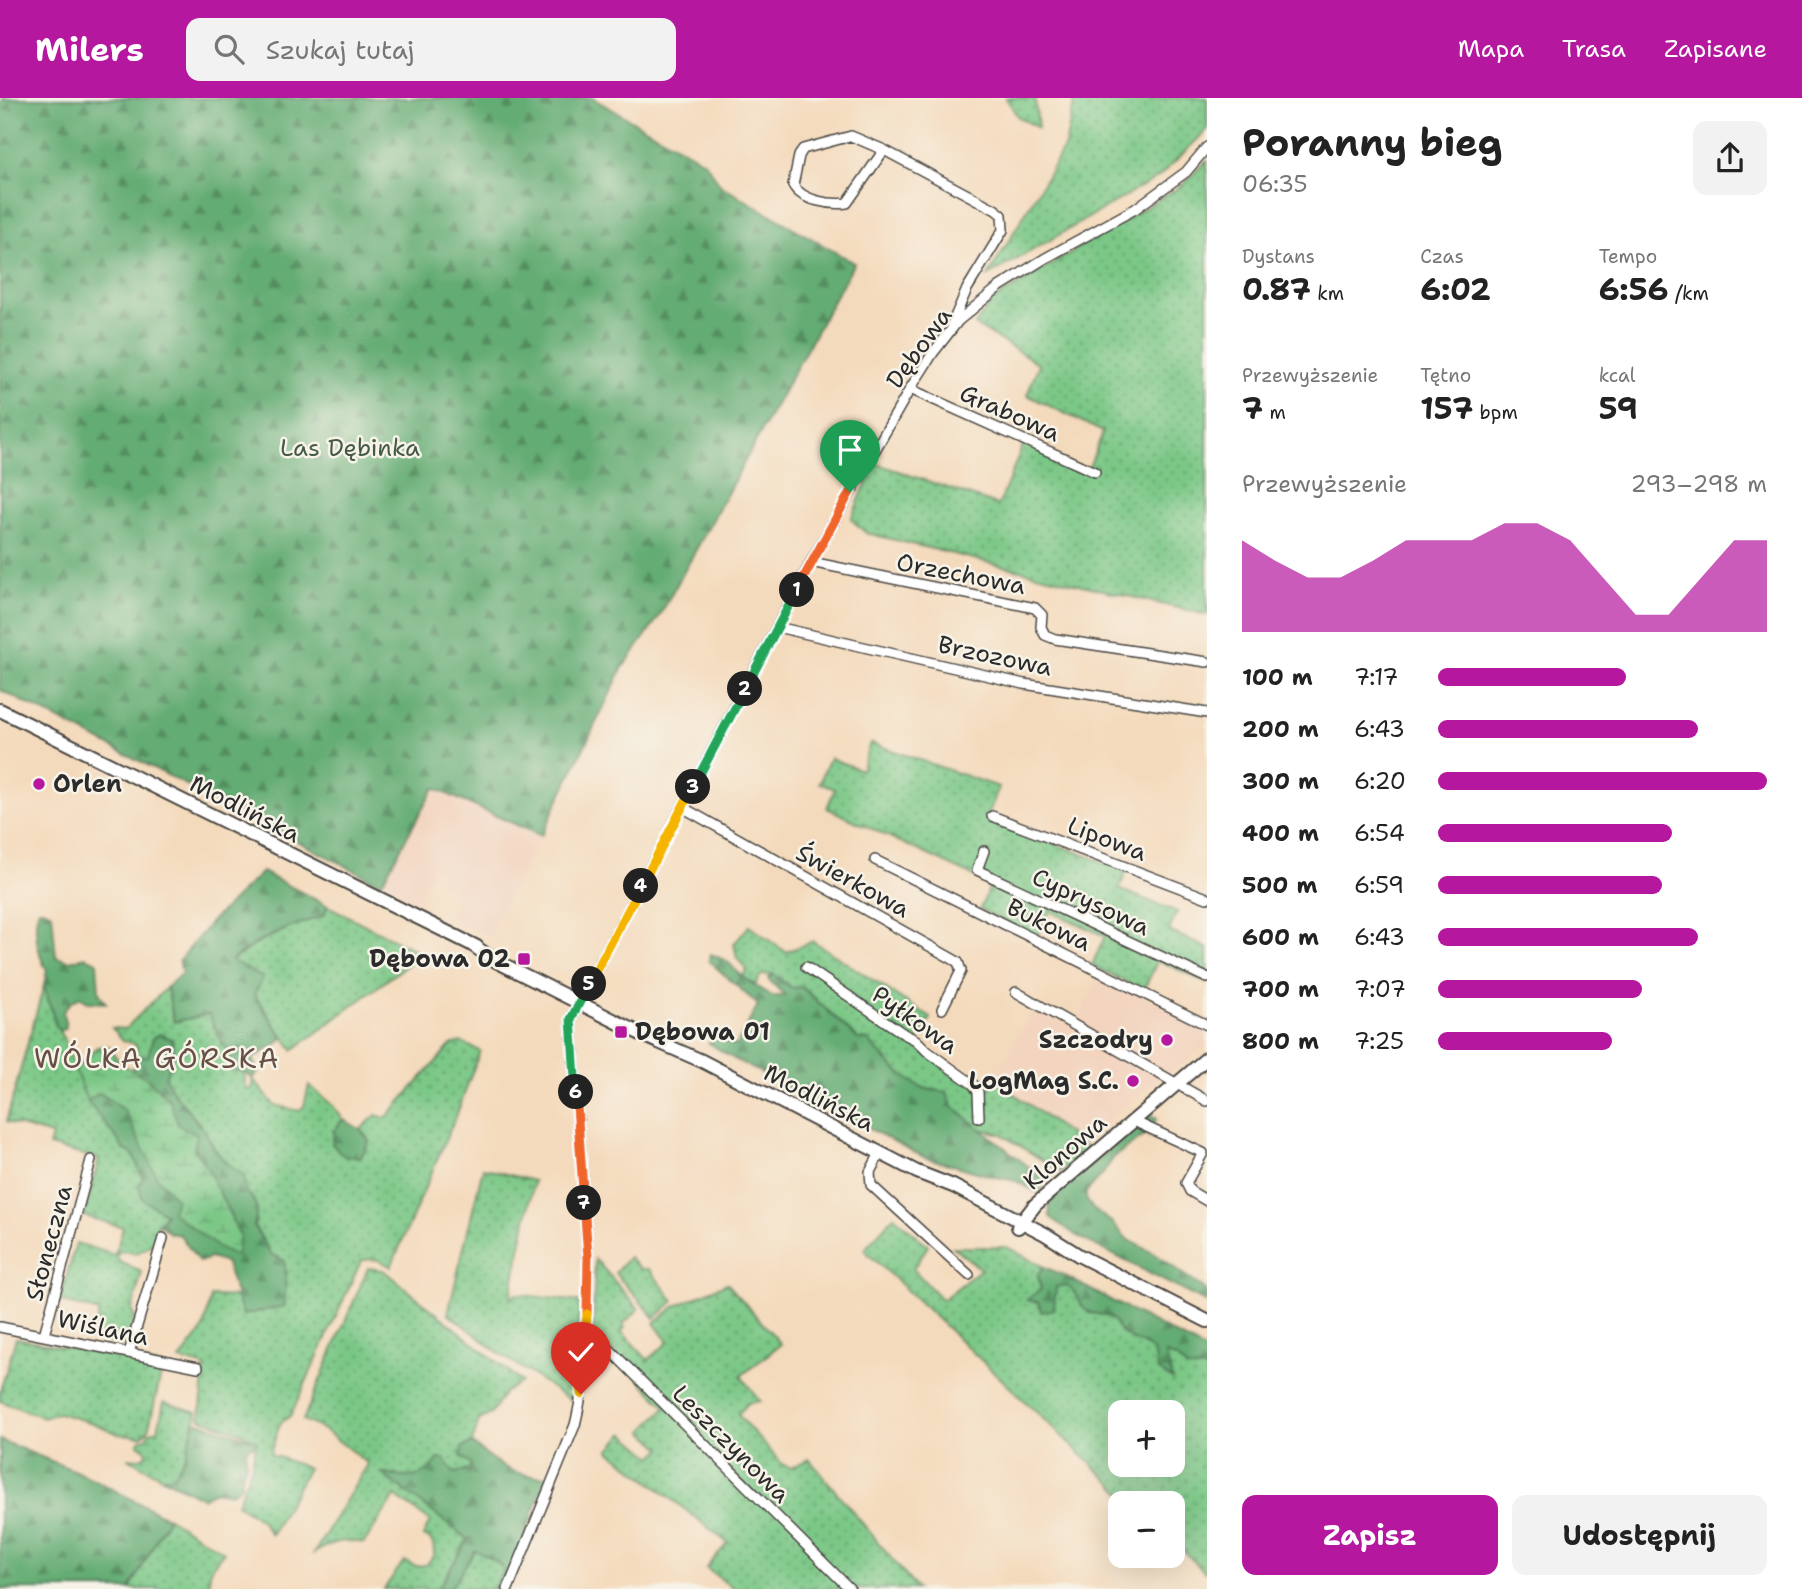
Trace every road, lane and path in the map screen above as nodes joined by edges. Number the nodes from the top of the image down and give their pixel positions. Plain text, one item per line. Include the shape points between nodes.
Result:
1 (1207, 147) edge
2 (884, 150) junction
3 (948, 334) junction
4 (910, 389) junction
5 (1095, 472) dead end
6 (811, 562) junction
7 (777, 627) junction
8 (1207, 663) edge
9 (0, 710) edge
10 (1207, 713) edge
11 (682, 807) junction
12 (992, 816) dead end
13 (984, 851) dead end
14 (875, 860) dead end
15 (1207, 898) edge
16 (806, 967) dead end
17 (1207, 978) edge
18 (1016, 992) dead end
19 (581, 1000) junction
20 (942, 1009) dead end
21 (1207, 1025) edge
22 (1207, 1058) edge
23 (1177, 1084) junction
24 (1207, 1101) edge
25 (979, 1118) dead end
26 (1135, 1119) junction
27 (880, 1153) junction
28 (91, 1160) dead end
29 (1207, 1201) edge
30 (1020, 1224) junction
31 (163, 1238) dead end
32 (969, 1275) dead end
33 (1207, 1321) edge
34 (586, 1326) junction
35 (0, 1327) edge
36 (44, 1335) junction
37 (129, 1353) junction
38 (198, 1367) dead end
39 (508, 1589) edge
40 (850, 1589) edge

1 - 3 street, Dębowa via 1186,172 1135,209 999,287
2 - 2 street via 852,136 803,149 793,185 806,197 847,203
2 - 3 street via 1002,215 1003,230 967,289
3 - 4 street, Dębowa
4 - 5 street, Grabowa
4 - 6 street, Dębowa
6 - 7 street, Dębowa
6 - 8 street, Orzechowa via 1035,608 1042,615 1045,635 1055,639
7 - 10 street, Brzozowa via 1024,684
7 - 11 street, Dębowa
9 - 19 main road, Modlińska via 499,955
11 - 19 street, Dębowa
11 - 20 street, Świerkowa via 958,962 961,971
12 - 15 street, Lipowa
13 - 17 street, Cyprysowa via 977,870
14 - 21 street, Bukowa
16 - 25 street, Pyłkowa via 974,1085
18 - 23 street
19 - 27 main road, Modlińska via 661,1036
19 - 34 street, Dębowa via 571,1019 588,1256
22 - 23 main road, Klonowa
23 - 24 street
23 - 26 main road, Klonowa
26 - 29 street via 1203,1153 1186,1183
26 - 30 main road, Klonowa via 1035,1205
27 - 30 main road, Modlińska via 953,1186
27 - 32 street via 870,1172 871,1185
28 - 36 street, Słoneczna
30 - 33 main road, Modlińska
31 - 37 street
34 - 39 street, Dębowa via 575,1425
34 - 40 street, Leszczynowa
35 - 36 street, Wiślana
36 - 37 street, Wiślana
37 - 38 street, Wiślana

